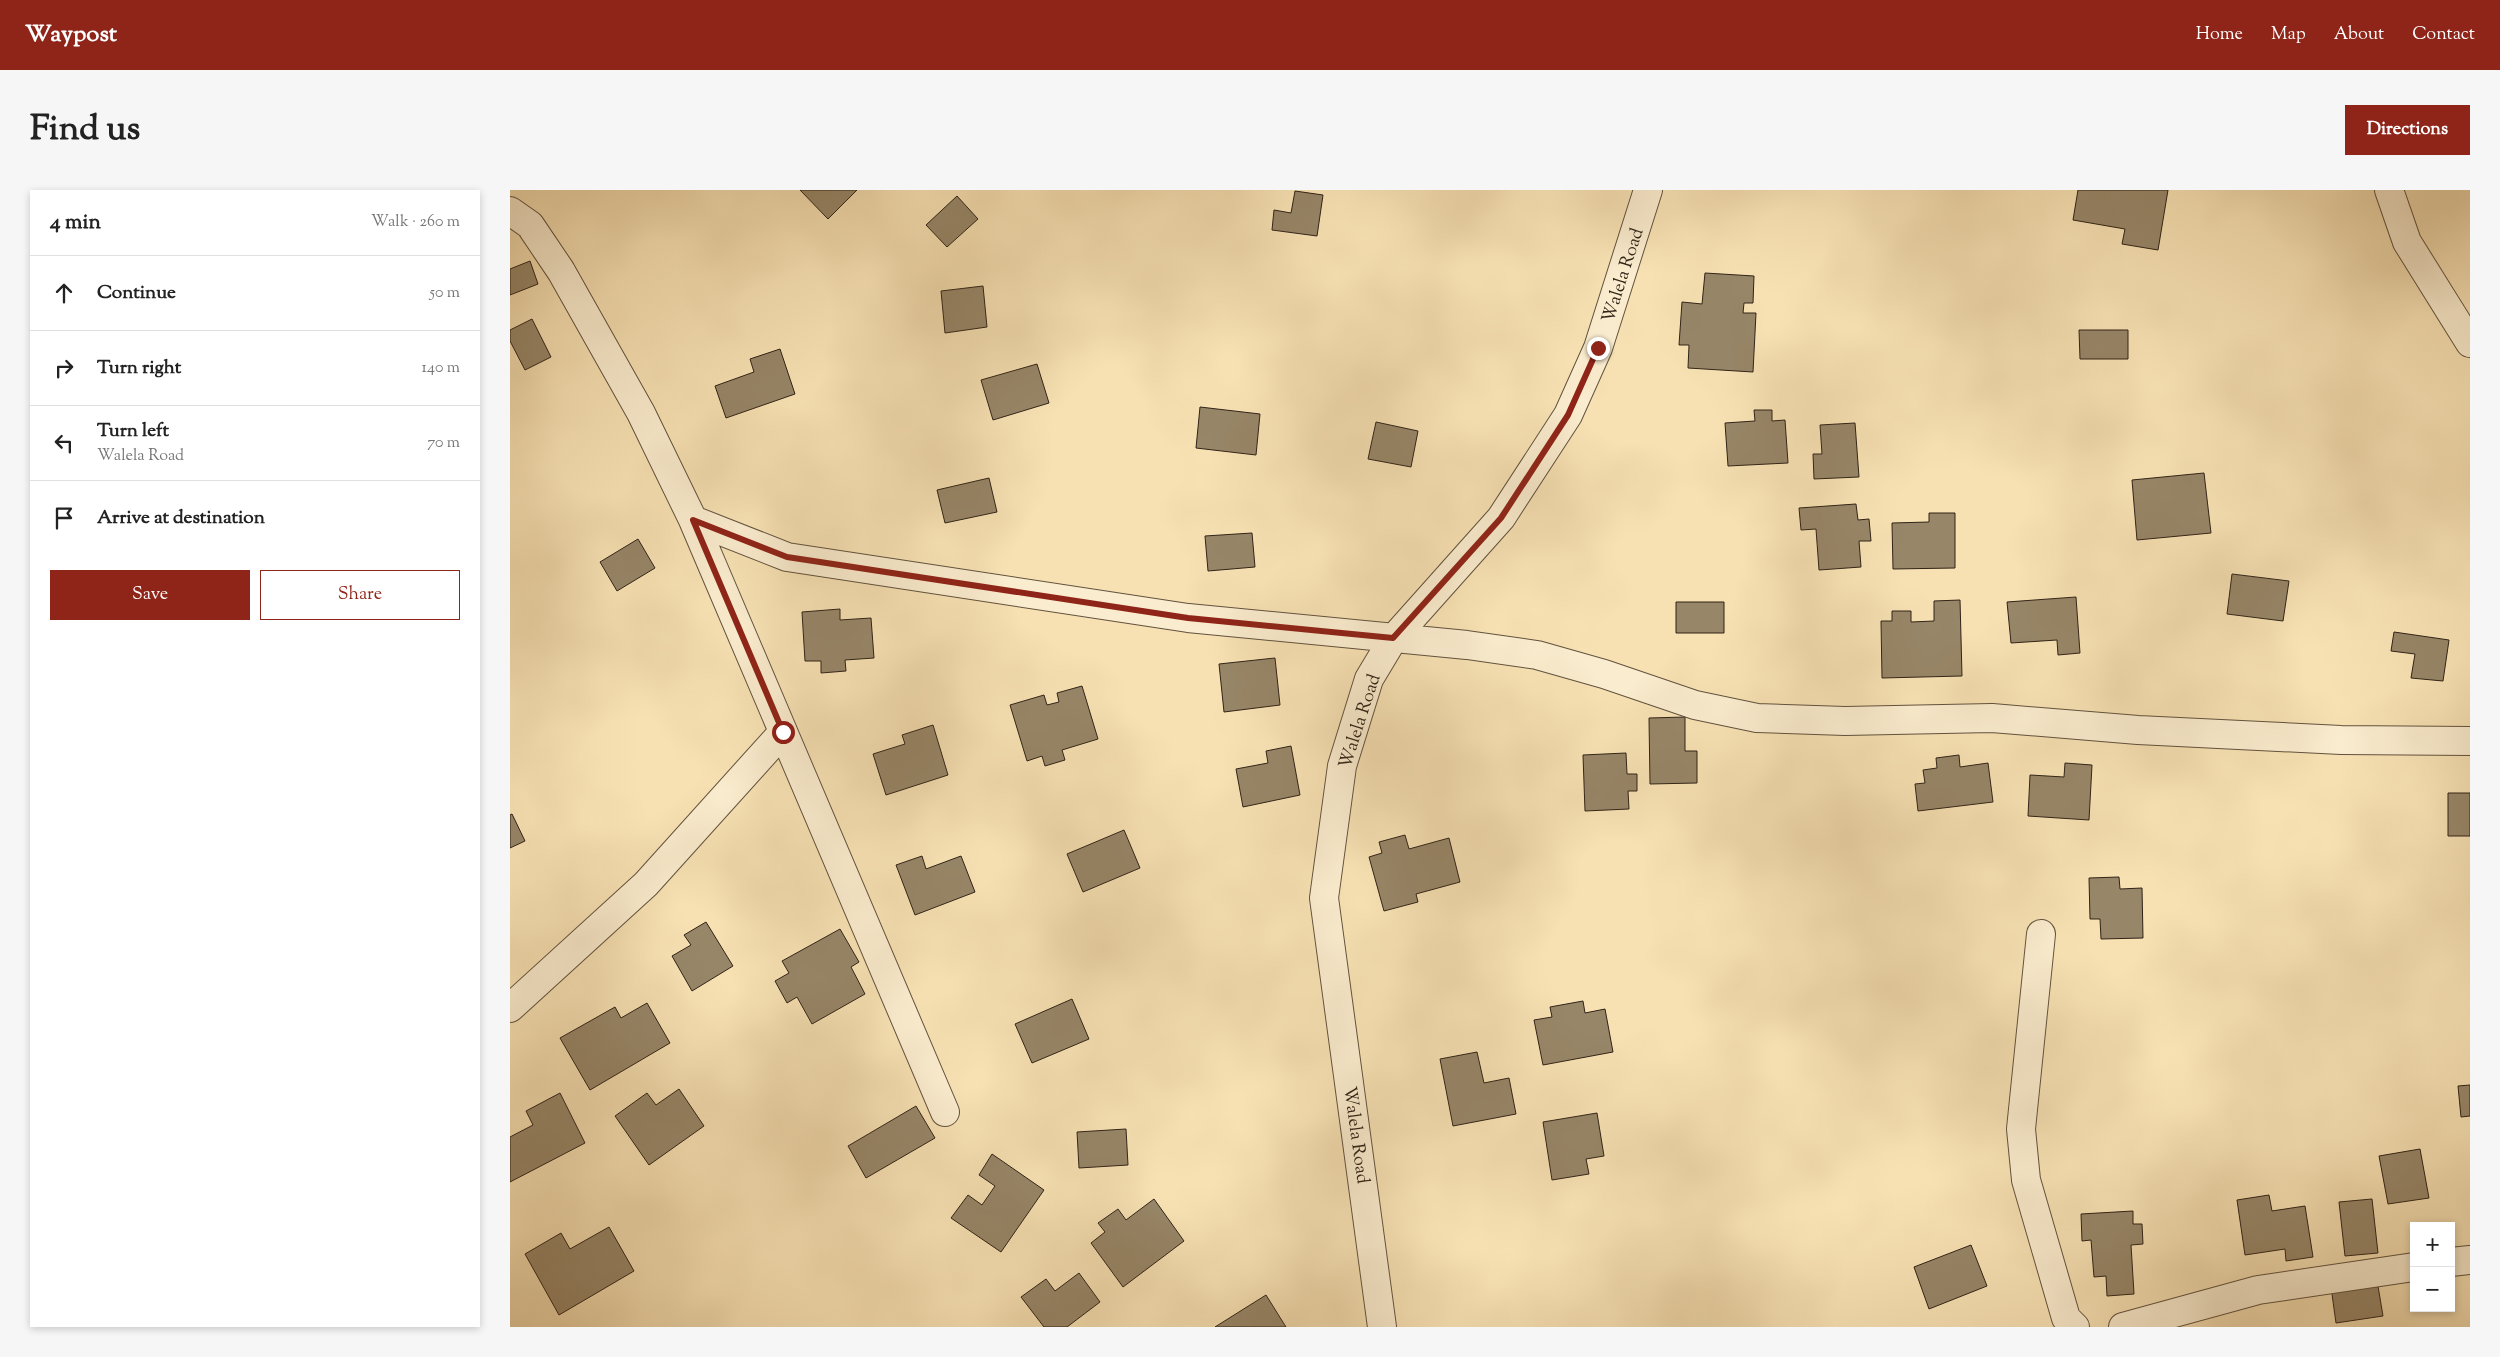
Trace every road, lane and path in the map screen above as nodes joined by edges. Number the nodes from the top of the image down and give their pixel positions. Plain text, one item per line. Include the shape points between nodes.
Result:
1 (1648, 190) edge
2 (2389, 190) edge
3 (510, 211) edge
4 (2470, 343) edge
5 (693, 520) junction
6 (1393, 638) junction
7 (783, 732) junction
8 (2470, 741) edge
9 (2041, 934) dead end
10 (510, 1008) edge
11 (945, 1112) dead end
12 (2470, 1260) edge
13 (2455, 1262) edge
14 (2410, 1268) edge
15 (1382, 1327) edge
16 (2075, 1327) edge
17 (2124, 1327) edge

1 - 6 street, Walela Road via 1598,348 1568,415 1501,518
2 - 4 street via 2407,242
3 - 5 street via 530,225 561,271 640,413
5 - 6 street via 787,557 1188,618
5 - 7 street
6 - 8 street via 1537,655 1695,705 1757,718 1845,721 1992,718 2138,730 2303,738
6 - 15 street, Walela Road via 1369,679 1342,766 1324,898
7 - 10 street via 646,884
7 - 11 street
9 - 16 street via 2021,1129 2026,1180 2066,1318
12 - 13 street
14 - 17 street via 2258,1290

